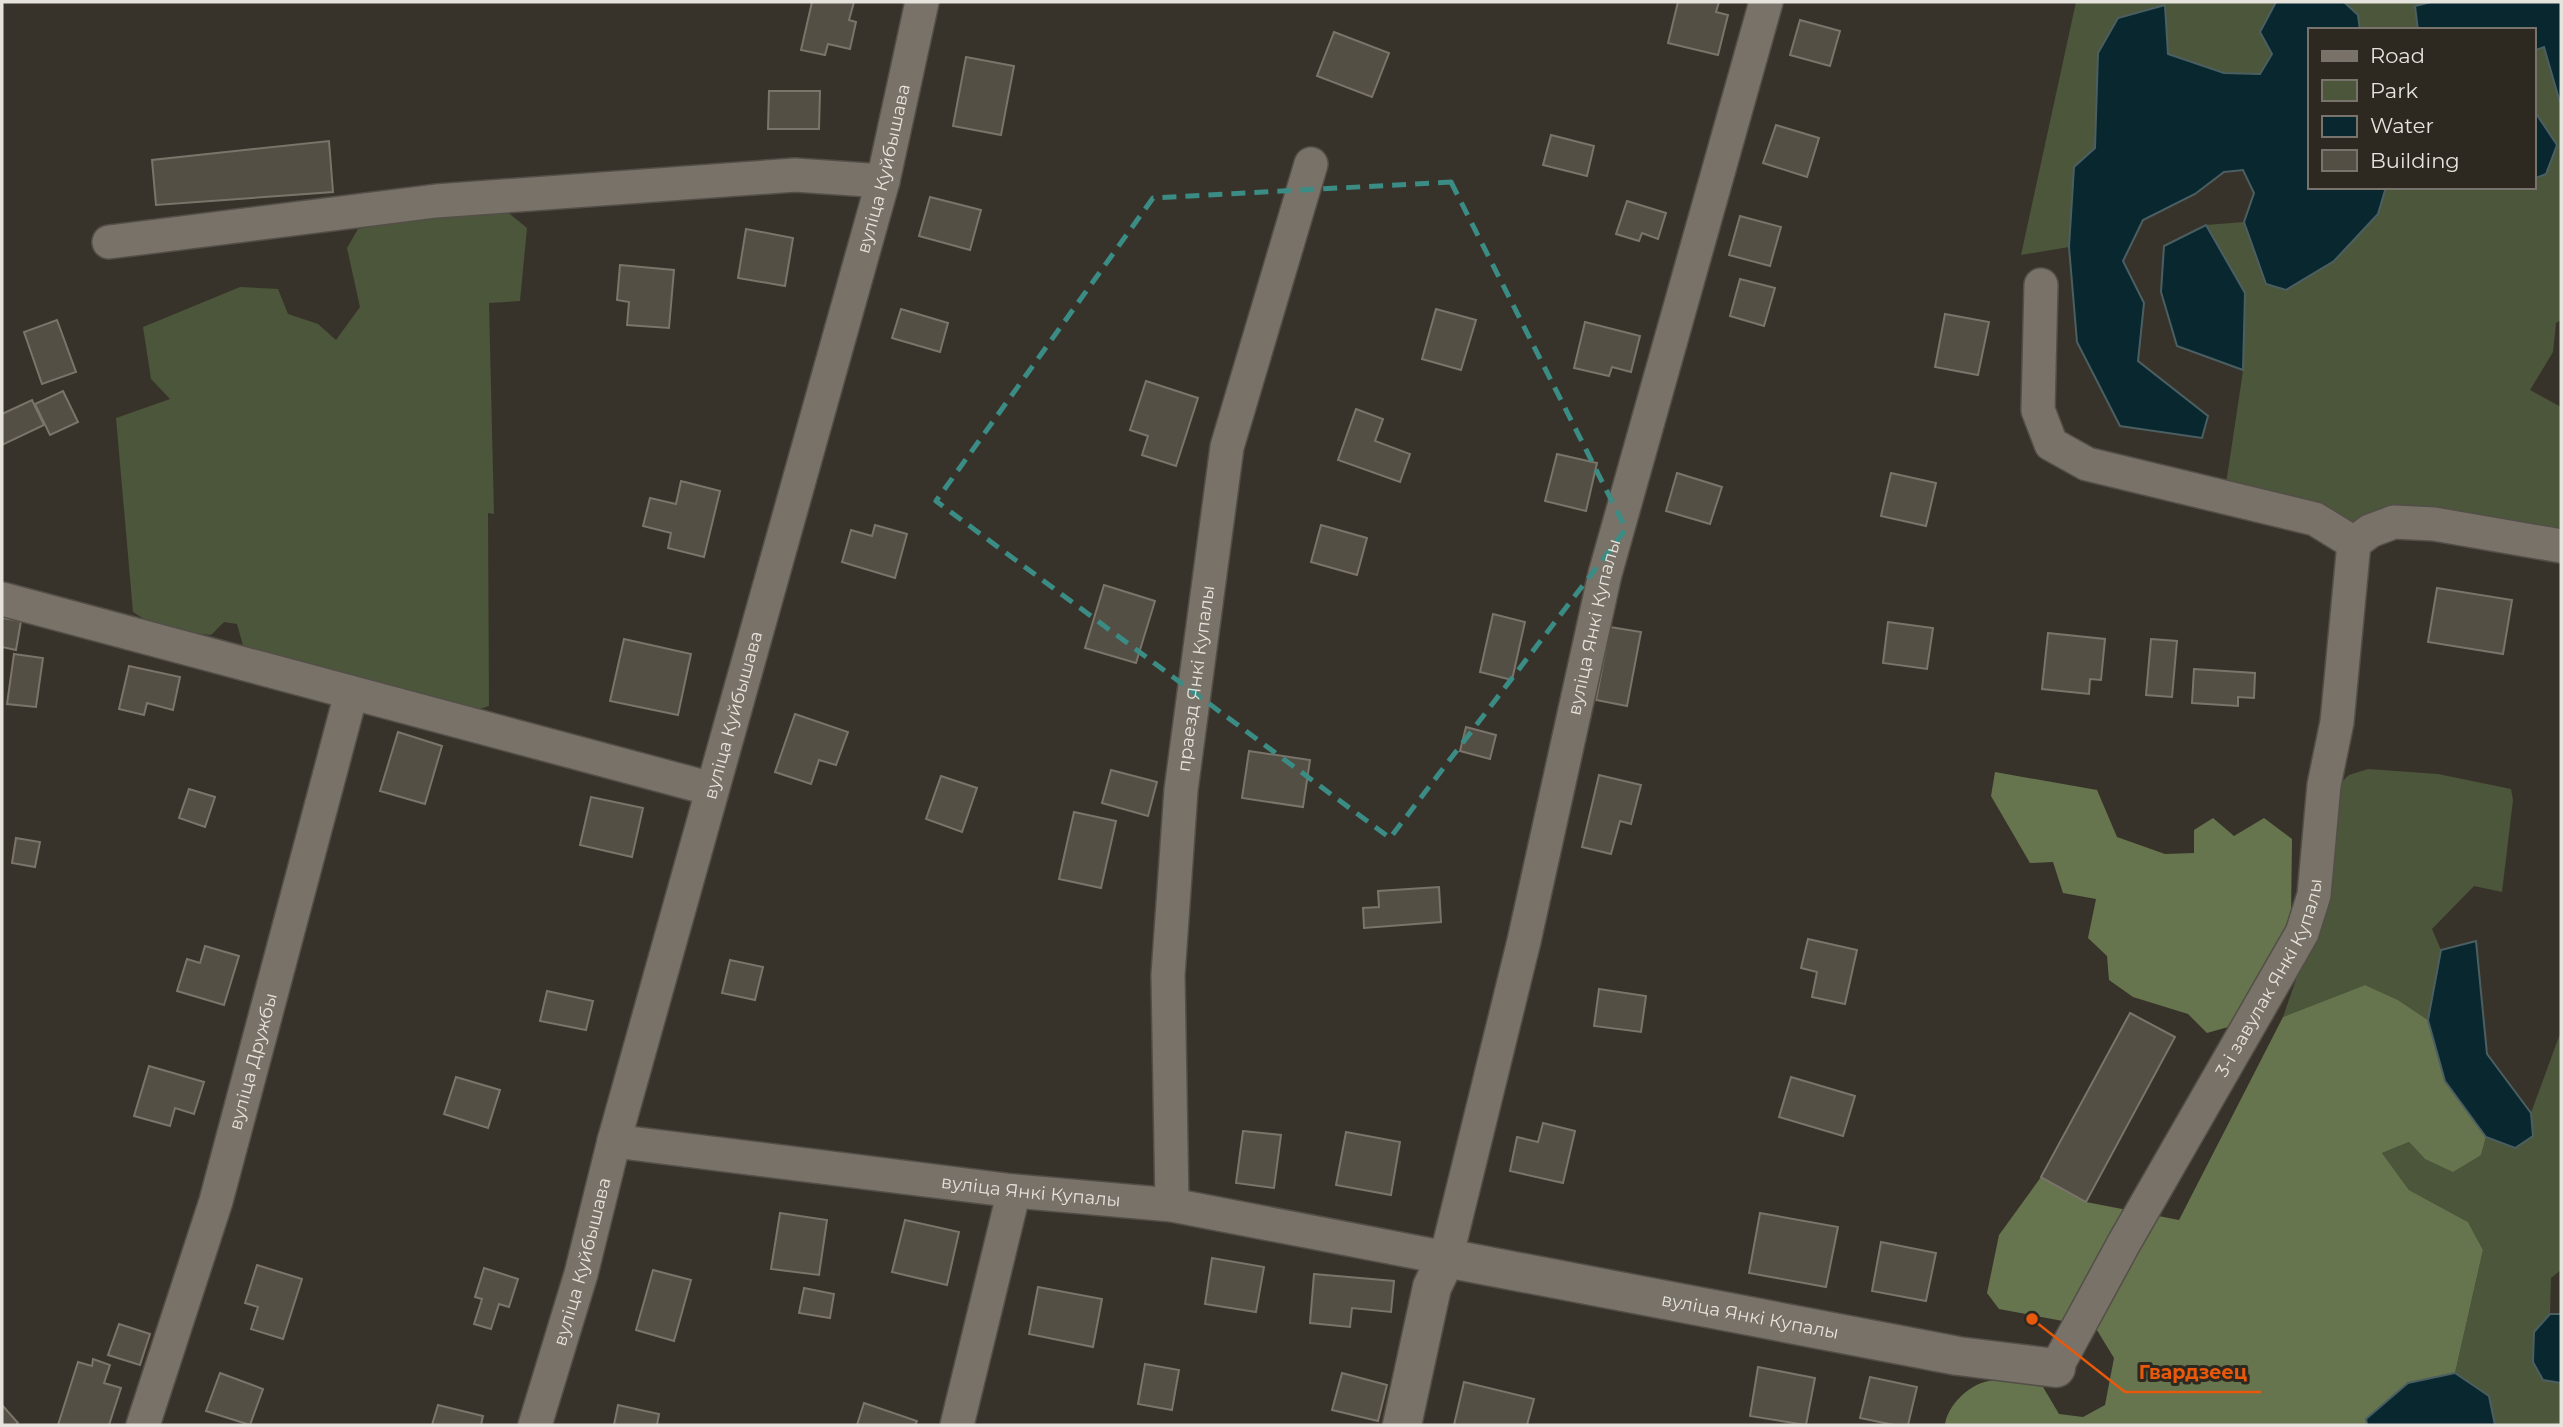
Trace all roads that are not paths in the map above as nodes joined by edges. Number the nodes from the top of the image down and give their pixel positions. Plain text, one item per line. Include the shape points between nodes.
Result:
1 (922, 2) edge
2 (1766, 2) edge
3 (1311, 164) dead end
4 (883, 181) junction
5 (109, 242) dead end
6 (2040, 285) dead end
7 (2354, 543) junction
8 (2561, 546) edge
9 (2, 599) edge
10 (351, 694) junction
11 (712, 789) junction
12 (614, 1141) junction
13 (1014, 1191) junction
14 (1172, 1205) junction
15 (1446, 1258) junction
16 (2056, 1368) joint
17 (143, 1425) edge
18 (535, 1425) edge
19 (957, 1425) edge
20 (1402, 1425) edge

1 - 4 street, вуліца Куйбышава
2 - 15 street, вуліца Янкі Купалы via 1605,573 1527,928
3 - 14 street, праезд Янкі Купалы via 1227,447 1182,776 1168,975
4 - 5 street via 795,176 436,201
4 - 11 street, вуліца Куйбышава
6 - 7 street via 2038,410 2050,444 2087,464 2315,519
7 - 8 street via 2394,522 2434,524
7 - 16 street, 3-і завулак Янкі Купалы via 2314,895 2302,933
9 - 10 street
10 - 11 street
10 - 17 street, вуліца Дружбы via 216,1201
11 - 12 street, вуліца Куйбышава
12 - 13 street, вуліца Янкі Купалы
12 - 18 street, вуліца Куйбышава via 581,1274
13 - 14 street, вуліца Янкі Купалы
13 - 19 street
14 - 15 street, вуліца Янкі Купалы
15 - 16 street, вуліца Янкі Купалы via 1958,1356
15 - 20 street, вуліца Янкі Купалы via 1432,1287

